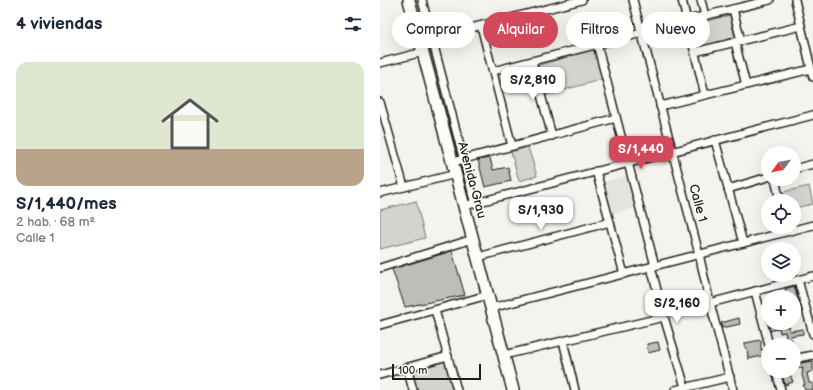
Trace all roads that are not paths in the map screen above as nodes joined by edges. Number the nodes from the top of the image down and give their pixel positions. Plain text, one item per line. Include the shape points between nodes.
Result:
1 (409, 0) edge
2 (422, 0) edge
3 (582, 0) edge
4 (633, 0) edge
5 (682, 0) edge
6 (701, 0) edge
7 (770, 0) edge
8 (795, 0) edge
9 (733, 9) junction
10 (412, 12) edge
11 (425, 12) edge
12 (685, 12) edge
13 (704, 12) edge
14 (710, 15) edge
15 (481, 26) junction
16 (801, 26) junction
17 (475, 27) edge
18 (641, 29) edge
19 (738, 42) junction
20 (419, 48) edge
21 (422, 48) edge
22 (434, 48) edge
23 (582, 48) edge
24 (598, 48) edge
25 (646, 48) edge
26 (694, 48) edge
27 (695, 52) junction
28 (532, 61) junction
29 (380, 63) edge
30 (493, 71) junction
31 (812, 73) edge
32 (746, 85) junction
33 (706, 95) junction
34 (380, 102) edge
35 (660, 106) junction
36 (813, 115) edge
37 (616, 118) junction
38 (552, 136) junction
39 (715, 140) junction
40 (512, 146) junction
41 (672, 152) junction
42 (458, 161) junction
43 (629, 163) junction
44 (813, 164) edge
45 (801, 167) edge
46 (596, 171) junction
47 (456, 174) junction
48 (761, 179) edge
49 (404, 187) junction
50 (728, 188) junction
51 (380, 193) edge
52 (470, 205) junction
53 (610, 222) junction
54 (813, 225) edge
55 (801, 227) edge
56 (771, 234) edge
57 (473, 239) junction
58 (743, 243) junction
59 (699, 254) junction
60 (478, 258) junction
61 (653, 266) junction
62 (380, 268) edge
63 (624, 274) junction
64 (813, 276) edge
65 (801, 279) edge
66 (790, 282) edge
67 (799, 282) edge
68 (755, 291) junction
69 (488, 295) junction
70 (710, 303) junction
71 (491, 308) junction
72 (434, 310) junction
73 (664, 317) junction
74 (380, 325) edge
75 (813, 334) edge
76 (767, 338) edge
77 (563, 342) junction
78 (504, 355) junction
79 (813, 355) edge
80 (448, 356) junction
81 (801, 358) edge
82 (407, 368) junction
83 (380, 376) edge
84 (730, 376) junction
85 (778, 378) edge
86 (686, 387) junction
87 (413, 390) edge
88 (457, 390) edge
89 (513, 390) edge
90 (575, 390) edge
91 (675, 390) edge
92 (733, 390) edge
93 (781, 390) edge

1 - 10 main road, Avenida Grau
2 - 11 street, Avenida Grau
3 - 15 street
4 - 18 street, Calle 1
5 - 12 street
6 - 13 street
7 - 9 street
8 - 16 street
9 - 14 street
9 - 19 street
15 - 17 street
15 - 30 street
16 - 19 street
16 - 31 street
19 - 27 street
19 - 32 street
20 - 29 street
21 - 42 main road, Avenida Grau
22 - 42 street, Avenida Grau
23 - 28 street
24 - 37 street
25 - 35 street, Calle 1
26 - 27 street
27 - 33 street
28 - 30 street
28 - 38 street
30 - 40 street
31 - 32 street
32 - 33 street
33 - 35 street
34 - 49 street
35 - 41 street, Calle 1
36 - 39 street
37 - 38 street
37 - 43 street
38 - 40 street
39 - 41 street
39 - 50 street
40 - 42 street
41 - 43 street
41 - 59 street, Calle 1
42 - 47 main road, Avenida Grau
42 - 52 street, Avenida Grau
43 - 46 street
43 - 61 street
44 - 45 street
46 - 52 street
46 - 53 street
47 - 49 street
47 - 52 main road, Avenida Grau
48 - 50 street
49 - 51 street
50 - 58 street
52 - 57 main road, Avenida Grau
53 - 60 street
53 - 63 street
54 - 55 street
56 - 58 street
57 - 60 main road, Avenida Grau
57 - 62 street
58 - 59 street
59 - 61 street
59 - 70 street, Calle 1
60 - 69 main road, Avenida Grau
61 - 63 street
61 - 73 street
63 - 71 street
64 - 65 street
66 - 68 street
67 - 75 street
68 - 70 street
68 - 76 street
69 - 71 main road, Avenida Grau
69 - 72 street
70 - 84 street, Calle 1
71 - 78 main road, Avenida Grau
72 - 74 street
72 - 80 street
73 - 77 street
73 - 86 street
77 - 78 street
77 - 90 street
78 - 89 main road, Avenida Grau
79 - 81 street
80 - 82 street
80 - 88 street
82 - 83 street
82 - 87 street
84 - 86 street
84 - 92 street, Calle 1
85 - 93 street
86 - 91 street

